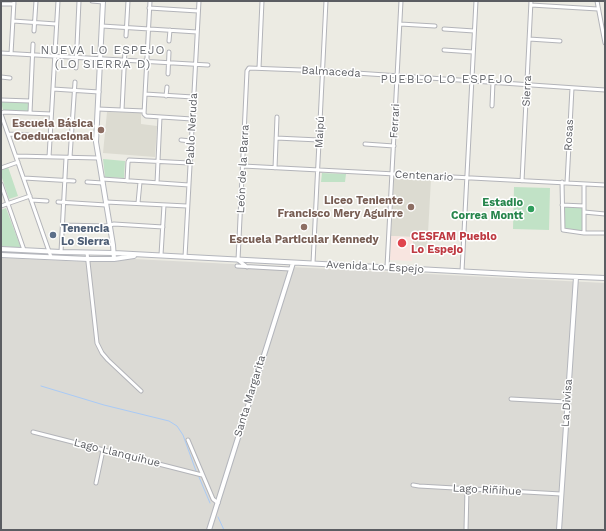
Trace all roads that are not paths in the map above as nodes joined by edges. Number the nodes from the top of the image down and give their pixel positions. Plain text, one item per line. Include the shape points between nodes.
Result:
1 (36, 1) edge
2 (58, 1) edge
3 (79, 1) edge
4 (92, 1) edge
5 (103, 1) edge
6 (128, 1) edge
7 (150, 1) edge
8 (198, 1) edge
9 (262, 1) edge
10 (326, 1) edge
11 (401, 1) edge
12 (476, 1) edge
13 (531, 1) edge
14 (597, 1) edge
15 (14, 3) edge
16 (1, 4) edge
17 (531, 6) junction
18 (149, 8) junction
19 (598, 9) junction
20 (198, 10) junction
21 (13, 21) junction
22 (35, 22) junction
23 (56, 24) junction
24 (400, 24) junction
25 (102, 26) junction
26 (435, 26) dead end
27 (126, 28) junction
28 (148, 29) junction
29 (444, 29) dead end
30 (170, 30) junction
31 (34, 31) dead end
32 (474, 31) junction
33 (197, 32) junction
34 (126, 36) dead end
35 (529, 39) junction
36 (169, 41) dead end
37 (560, 41) dead end
38 (605, 43) edge
39 (33, 44) dead end
40 (125, 50) dead end
41 (444, 50) dead end
42 (169, 52) dead end
43 (473, 52) junction
44 (1, 53) edge
45 (11, 54) junction
46 (33, 55) junction
47 (55, 56) junction
48 (76, 58) junction
49 (100, 59) junction
50 (125, 60) junction
51 (146, 62) junction
52 (168, 63) junction
53 (195, 64) junction
54 (208, 65) dead end
55 (76, 68) dead end
56 (249, 68) joint
57 (259, 68) junction
58 (323, 71) junction
59 (168, 74) dead end
60 (397, 76) junction
61 (1, 77) edge
62 (10, 78) dead end
63 (472, 81) junction
64 (75, 82) dead end
65 (493, 82) junction
66 (527, 85) junction
67 (167, 87) dead end
68 (572, 88) junction
69 (53, 89) junction
70 (75, 90) junction
71 (605, 90) edge
72 (99, 92) junction
73 (145, 94) junction
74 (166, 96) junction
75 (193, 97) junction
76 (1, 100) edge
77 (30, 101) junction
78 (492, 106) dead end
79 (98, 109) junction
80 (122, 110) junction
81 (1, 113) edge
82 (30, 113) junction
83 (51, 114) junction
84 (144, 114) junction
85 (160, 117) junction
86 (277, 117) dead end
87 (192, 119) junction
88 (8, 134) junction
89 (28, 135) dead end
90 (43, 136) dead end
91 (50, 136) junction
92 (72, 138) junction
93 (276, 138) junction
94 (181, 140) dead end
95 (319, 140) junction
96 (191, 141) junction
97 (365, 144) dead end
98 (394, 146) junction
99 (16, 156) junction
100 (70, 157) junction
101 (49, 158) junction
102 (66, 158) junction
103 (98, 158) junction
104 (158, 161) junction
105 (18, 162) junction
106 (190, 163) junction
107 (243, 166) junction
108 (1, 168) edge
109 (275, 168) junction
110 (318, 170) junction
111 (392, 174) junction
112 (24, 178) junction
113 (467, 178) junction
114 (522, 180) junction
115 (65, 181) junction
116 (74, 181) dead end
117 (102, 181) junction
118 (127, 181) junction
119 (87, 182) dead end
120 (140, 182) junction
121 (562, 182) junction
122 (157, 183) junction
123 (567, 183) junction
124 (584, 184) junction
125 (1, 185) edge
126 (189, 185) junction
127 (605, 185) edge
128 (30, 196) junction
129 (31, 200) junction
130 (47, 201) dead end
131 (58, 202) dead end
132 (64, 202) junction
133 (8, 203) junction
134 (106, 203) junction
135 (138, 203) junction
136 (164, 205) junction
137 (562, 205) junction
138 (1, 206) edge
139 (188, 206) junction
140 (584, 206) junction
141 (584, 212) junction
142 (605, 214) edge
143 (62, 225) junction
144 (110, 225) junction
145 (163, 227) junction
146 (584, 233) junction
147 (605, 233) edge
148 (3, 249) edge
149 (24, 250) junction
150 (48, 251) junction
151 (61, 252) junction
152 (87, 253) junction
153 (114, 253) junction
154 (3, 255) edge
155 (145, 255) junction
156 (161, 255) junction
157 (185, 257) junction
158 (51, 258) junction
159 (88, 259) junction
160 (114, 259) junction
161 (238, 260) junction
162 (293, 263) junction
163 (312, 263) junction
164 (237, 266) dead end
165 (247, 266) junction
166 (387, 267) junction
167 (290, 270) junction
168 (462, 271) junction
169 (576, 277) junction
170 (605, 278) edge
171 (142, 391) dead end
172 (512, 399) dead end
173 (567, 402) junction
174 (33, 432) dead end
175 (188, 440) dead end
176 (103, 450) junction
177 (202, 475) junction
178 (96, 483) dead end
179 (413, 485) dead end
180 (467, 489) junction
181 (561, 494) junction
182 (218, 503) junction
183 (209, 530) edge
184 (466, 530) edge
185 (559, 530) edge

1 - 22 street
2 - 23 street
3 - 48 street
4 - 5 street
5 - 25 main road
6 - 27 street
7 - 18 street
8 - 20 street, Pablo Neruda
9 - 57 street
10 - 58 street, Maipú
11 - 24 street, Ferrari
12 - 32 street
13 - 17 street, Sierra
14 - 19 street
15 - 16 street
15 - 21 street
17 - 19 street
17 - 35 street, Sierra
18 - 20 street
18 - 28 street
19 - 38 street
20 - 33 street, Pablo Neruda
21 - 22 street
21 - 45 street
22 - 23 street
22 - 31 street
23 - 47 street
24 - 26 street
24 - 60 street, Ferrari
25 - 27 street
25 - 49 main road
27 - 28 street
27 - 34 street
28 - 30 street
28 - 51 street
29 - 32 street
30 - 33 street
30 - 36 street
32 - 43 street
33 - 53 street, Pablo Neruda
35 - 37 street
35 - 66 street, Sierra
39 - 46 street
40 - 50 street
41 - 43 street
42 - 52 street
43 - 63 street
44 - 45 street
45 - 46 street
46 - 47 street
46 - 77 street
47 - 48 street
47 - 69 street
48 - 49 street
48 - 55 street
49 - 50 street
49 - 72 main road
50 - 51 street
50 - 80 street
51 - 52 street
51 - 73 street
52 - 53 street
52 - 59 street
53 - 54 street
53 - 75 street, Pablo Neruda
56 - 57 street, Balmaceda
56 - 107 street, León de la Barra
57 - 58 street, Balmaceda
58 - 60 street, Balmaceda
58 - 95 street, Maipú
60 - 63 street, Balmaceda
60 - 98 street, Ferrari
61 - 62 street
63 - 65 street, Balmaceda
63 - 113 street
64 - 70 street
65 - 66 street, Balmaceda
65 - 78 street
66 - 68 street, Balmaceda
66 - 114 street, Sierra
67 - 74 street
68 - 71 street, Balmaceda
68 - 123 street, Rosas
69 - 70 street
69 - 83 street
70 - 72 street
70 - 92 street
72 - 79 main road
73 - 74 street
73 - 84 street
74 - 75 street
75 - 87 street, Pablo Neruda
76 - 77 street
77 - 82 street
79 - 80 street
79 - 103 main road
80 - 84 street
81 - 82 street
81 - 88 street
82 - 83 street
83 - 91 street
84 - 85 street
85 - 87 street
85 - 104 street
86 - 93 street
87 - 96 street, Pablo Neruda
88 - 89 street
88 - 99 street
90 - 91 street
91 - 92 street
91 - 101 street
92 - 100 street
93 - 95 street
93 - 109 street
94 - 96 street
95 - 110 street, Maipú
96 - 106 street, Pablo Neruda
97 - 98 street, Ferrari
98 - 111 street, Ferrari
99 - 101 street
99 - 105 street
100 - 102 street
100 - 103 street
101 - 102 street
102 - 115 street
103 - 117 main road
104 - 106 street
104 - 118 street via 129,160
104 - 122 street
105 - 108 street
105 - 112 street
106 - 126 street, Pablo Neruda
107 - 109 street, Centenario
107 - 161 street, León de la Barra
109 - 110 street, Centenario
110 - 111 street, Centenario
110 - 163 street, Maipú
111 - 113 street, Centenario
111 - 166 street, Ferrari
112 - 115 street
112 - 128 street
113 - 114 street, Centenario
113 - 168 street
114 - 121 street, Centenario
115 - 116 street
115 - 132 street
117 - 118 street
117 - 119 street
117 - 134 main road
118 - 120 street
120 - 122 street
120 - 135 street
121 - 123 street, Centenario
121 - 137 street
122 - 126 street
123 - 124 street, Centenario
124 - 127 street, Centenario
124 - 140 street
125 - 133 street
126 - 139 street, Pablo Neruda
128 - 129 street
128 - 133 street
129 - 130 street
129 - 150 street
131 - 132 street
132 - 134 street
132 - 143 street
133 - 138 street
133 - 149 street
134 - 135 street
134 - 144 main road
135 - 136 street
136 - 139 street
136 - 145 street
137 - 140 street
137 - 146 street via 563,230
139 - 157 street, Pablo Neruda
140 - 141 street
141 - 142 street
141 - 146 street
143 - 144 street
143 - 151 street
144 - 145 street
144 - 153 main road
145 - 156 street
146 - 147 street
148 - 149 main road, Avenida Lo Espejo
148 - 154 main road
149 - 150 main road, Avenida Lo Espejo
150 - 151 main road, Avenida Lo Espejo
150 - 158 street
151 - 152 main road, Avenida Lo Espejo
152 - 153 main road, Avenida Lo Espejo
152 - 159 street
153 - 155 main road, Avenida Lo Espejo
153 - 160 main road
154 - 158 main road, Avenida Lo Espejo
155 - 156 main road, Avenida Lo Espejo
155 - 160 main road, Avenida Lo Espejo
156 - 157 main road, Avenida Lo Espejo
157 - 161 main road, Avenida Lo Espejo
158 - 159 main road, Avenida Lo Espejo
159 - 160 main road, Avenida Lo Espejo
159 - 171 street via 97,343 108,360
161 - 162 main road, Avenida Lo Espejo
161 - 165 street
162 - 163 main road, Avenida Lo Espejo
162 - 167 main road, Santa Margarita
163 - 166 main road, Avenida Lo Espejo
164 - 165 street
165 - 167 street
166 - 168 main road, Avenida Lo Espejo
167 - 182 main road, Santa Margarita
168 - 169 main road, Avenida Lo Espejo
169 - 170 main road, Avenida Lo Espejo
169 - 173 main road, La Divisa
172 - 173 street
173 - 181 main road, La Divisa
174 - 176 street, Lago Llanquihue
175 - 177 street
176 - 177 street, Lago Llanquihue
176 - 178 street
177 - 182 street via 213,499
179 - 180 street, Lago Riñihue
180 - 181 street, Lago Riñihue
180 - 184 street
181 - 185 main road, La Divisa
182 - 183 main road, Santa Margarita

